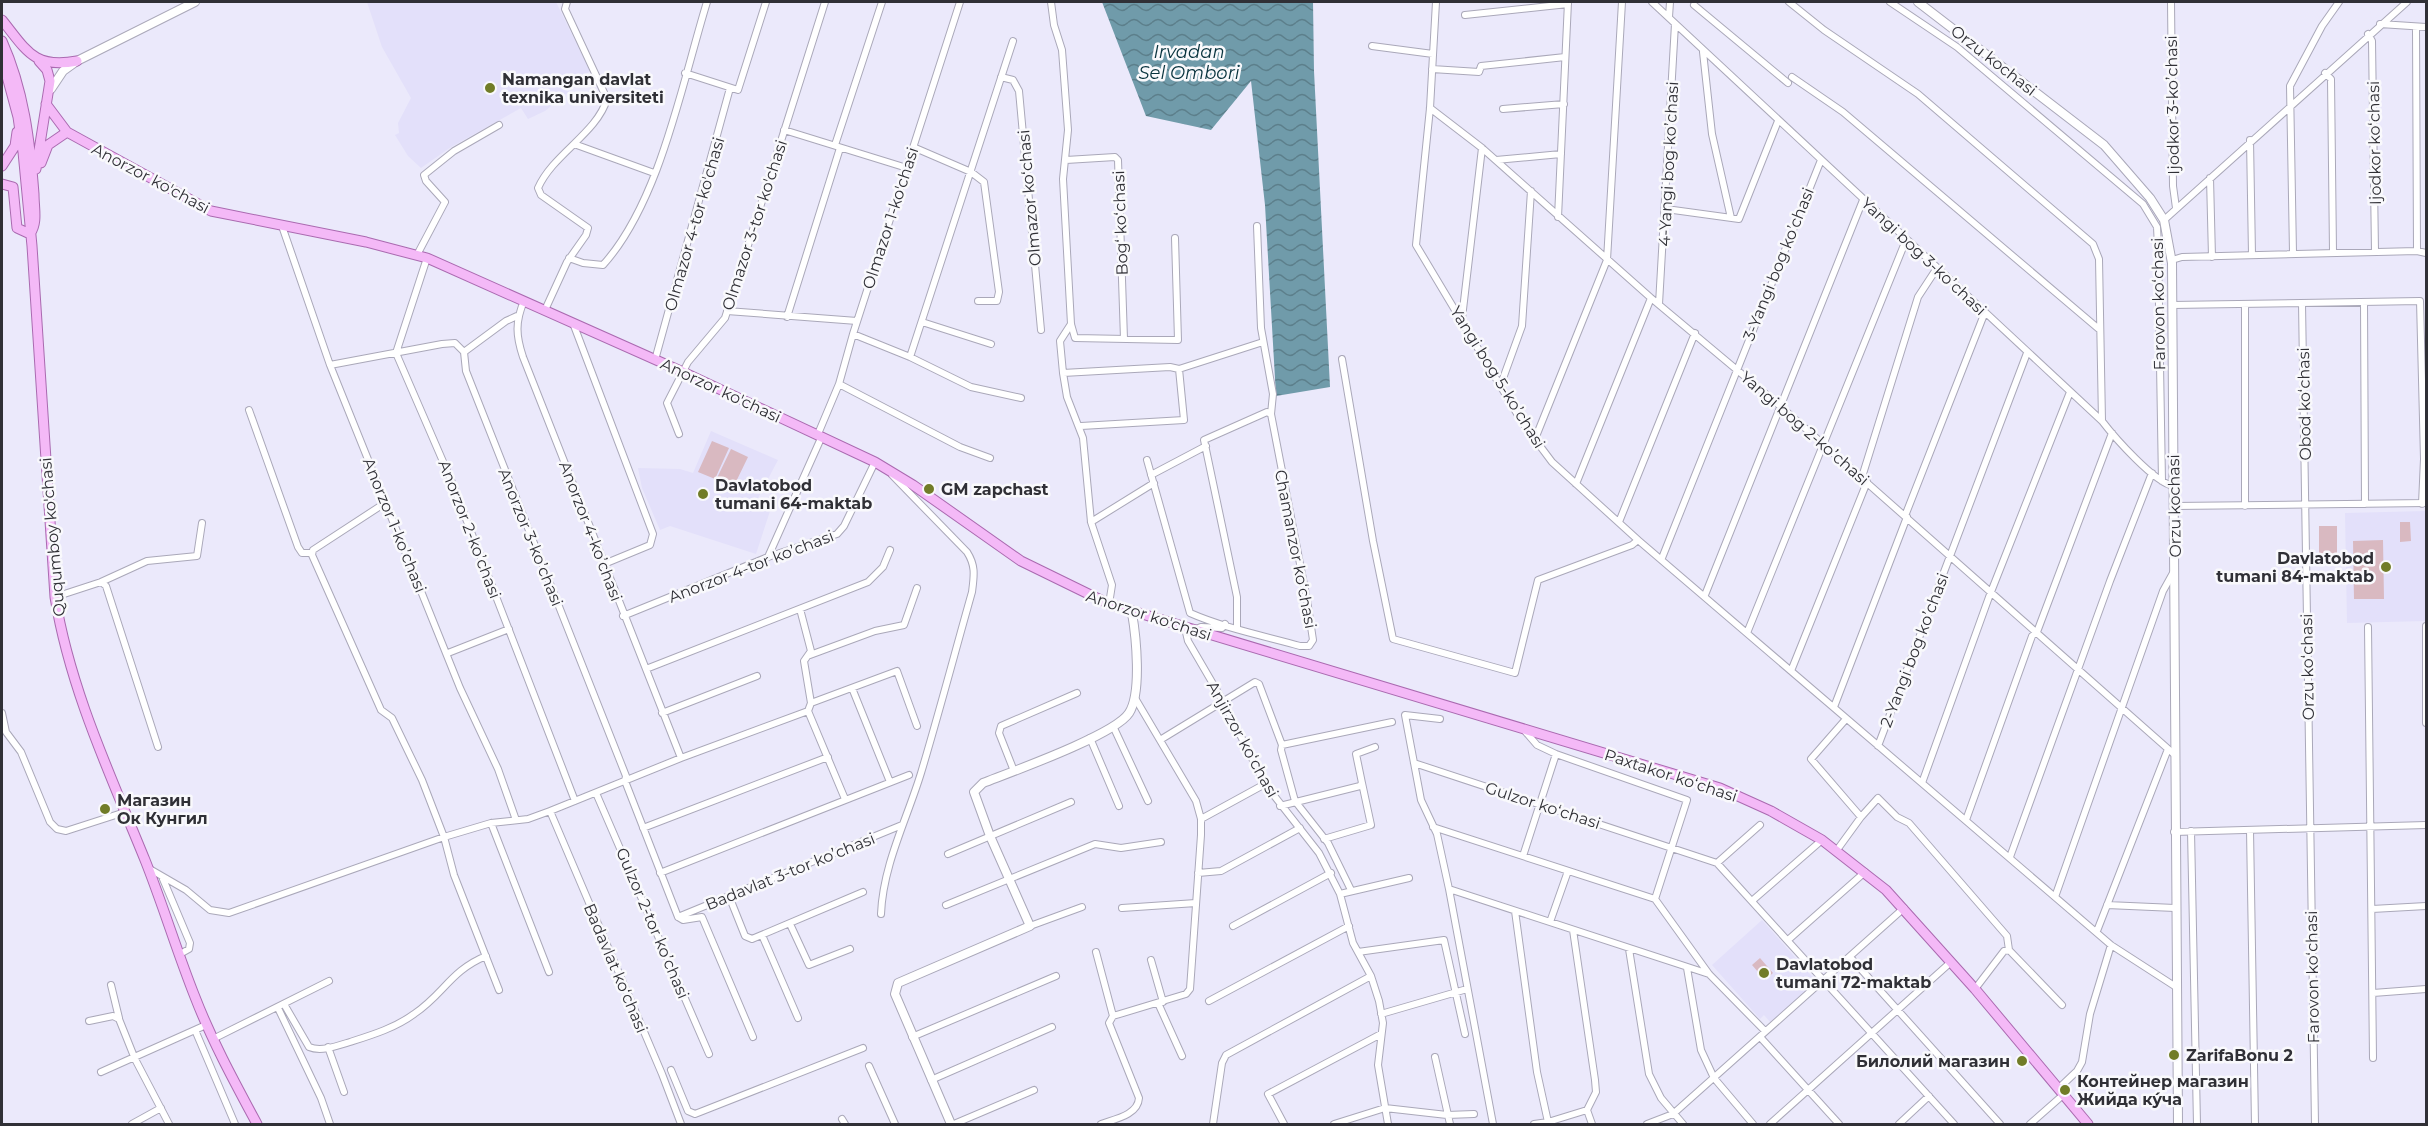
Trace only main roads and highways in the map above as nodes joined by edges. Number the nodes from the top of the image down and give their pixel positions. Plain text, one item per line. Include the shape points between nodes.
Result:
1 (195, 2) edge
2 (1918, 2) edge
3 (2, 20) edge
4 (12, 33) junction
5 (2, 39) edge
6 (2, 58) edge
7 (39, 62) junction
8 (77, 62) junction
9 (49, 93) junction
10 (45, 104) junction
11 (18, 120) junction
12 (67, 132) junction
13 (2, 166) edge
14 (2, 184) edge
15 (33, 186) junction
16 (30, 234) junction
17 (1414, 698) joint
18 (257, 1125) edge
19 (2088, 1125) edge
20 (2178, 1125) edge

1 - 8 main road
2 - 20 main road, Orzu kochasi via 2104,145 2164,220 2172,260
3 - 4 main road
4 - 5 main road
4 - 7 main road
5 - 15 main road via 29,131
6 - 11 main road
7 - 8 main road
7 - 9 main road via 50,75
8 - 9 main road via 63,71
9 - 10 main road
10 - 12 main road
10 - 15 main road
11 - 13 main road via 15,146
11 - 16 main road
12 - 15 main road via 48,145
12 - 17 main road, Anorzor ko'chasi via 211,211 422,256 683,372 875,462 1021,561 1109,604
14 - 16 main road via 13,187 17,228
15 - 16 main road via 36,218
16 - 18 main road, Ququmboy ko'chasi via 55,597 62,639 106,771 148,868 206,1025
17 - 19 main road, Paxtakor koʻchasi via 1720,789 1771,811 1822,840 1866,872 1905,908

